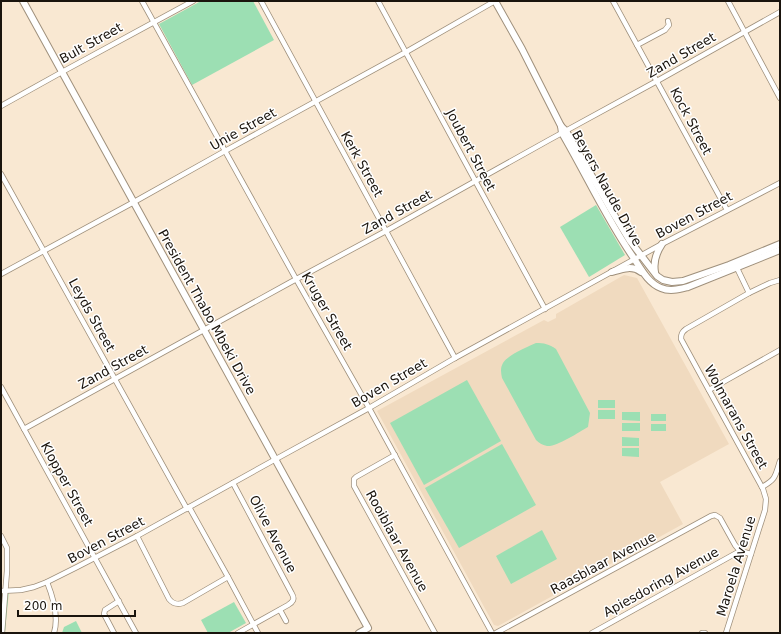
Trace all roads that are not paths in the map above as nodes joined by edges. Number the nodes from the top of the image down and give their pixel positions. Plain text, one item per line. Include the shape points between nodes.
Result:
1 (23, 1) edge
2 (142, 1) edge
3 (193, 1) edge
4 (261, 1) edge
5 (378, 1) edge
6 (495, 1) edge
7 (613, 1) edge
8 (728, 1) edge
9 (780, 12) edge
10 (668, 21) dead end
11 (154, 22) junction
12 (744, 32) junction
13 (637, 45) junction
14 (406, 52) junction
15 (62, 72) junction
16 (657, 81) junction
17 (780, 98) edge
18 (316, 102) junction
19 (1, 106) edge
20 (564, 132) junction
21 (225, 151) junction
22 (1, 174) edge
23 (475, 181) junction
24 (780, 183) edge
25 (134, 202) junction
26 (727, 210) junction
27 (386, 231) junction
28 (662, 244) junction
29 (780, 244) edge
30 (780, 250) edge
31 (43, 251) junction
32 (641, 256) junction
33 (635, 259) junction
34 (729, 264) junction
35 (738, 268) junction
36 (612, 272) junction
37 (1, 274) edge
38 (644, 274) junction
39 (655, 274) junction
40 (296, 280) junction
41 (780, 280) edge
42 (749, 294) junction
43 (545, 309) junction
44 (204, 330) junction
45 (780, 350) edge
46 (455, 358) junction
47 (114, 379) junction
48 (1, 387) edge
49 (709, 390) junction
50 (369, 408) junction
51 (24, 429) junction
52 (395, 455) junction
53 (276, 459) junction
54 (780, 461) edge
55 (233, 483) junction
56 (762, 487) junction
57 (766, 506) joint
58 (188, 508) junction
59 (1, 536) edge
60 (137, 536) junction
61 (740, 551) junction
62 (751, 554) junction
63 (95, 558) junction
64 (228, 577) junction
65 (47, 582) junction
66 (3, 592) edge
67 (119, 601) junction
68 (280, 610) junction
69 (286, 621) dead end
70 (253, 625) junction
71 (370, 631) edge
72 (2, 633) edge
73 (54, 633) edge
74 (114, 633) edge
75 (136, 633) edge
76 (238, 633) edge
77 (258, 633) edge
78 (359, 633) edge
79 (435, 633) edge
80 (492, 633) edge
81 (496, 633) edge
82 (592, 633) edge
83 (726, 633) edge

1 - 15 street, President Thabo Mbeki Drive
2 - 11 street, Kruger Street
3 - 11 street, Bult Street
4 - 18 street, Kerk Street
5 - 14 street, Joubert Street
6 - 14 street, Unie Street
6 - 20 street, Beyers Naude Drive
7 - 13 street, Kock Street
8 - 12 street
9 - 12 street, Zand Street
10 - 13 street via 669,25 664,30
11 - 15 street, Bult Street
11 - 21 street, Kruger Street
12 - 16 street, Zand Street
12 - 17 street
13 - 16 street, Kock Street
14 - 18 street, Unie Street
14 - 23 street, Joubert Street
15 - 19 street, Bult Street
15 - 25 street, President Thabo Mbeki Drive
16 - 20 street, Zand Street
16 - 26 street, Kock Street
18 - 21 street, Unie Street
18 - 27 street, Kerk Street
20 - 23 street, Zand Street
20 - 32 street, Beyers Naude Drive
20 - 33 street, Beyers Naude Drive via 608,216
21 - 25 street, Unie Street
21 - 40 street, Kruger Street
22 - 31 street, Leyds Street
23 - 27 street, Zand Street
23 - 43 street, Joubert Street
24 - 26 street, Boven Street
25 - 31 street, Unie Street
25 - 44 street, President Thabo Mbeki Drive
26 - 28 street, Boven Street
27 - 40 street, Zand Street
27 - 46 street, Kerk Street
28 - 32 street, Boven Street
28 - 39 street via 654,260
29 - 34 street
30 - 35 street
31 - 37 street, Unie Street
31 - 47 street, Leyds Street
32 - 33 street, Boven Street
32 - 39 street, Beyers Naude Drive
33 - 36 street, Boven Street
33 - 38 street, Beyers Naude Drive
34 - 35 street
34 - 39 street via 683,281 663,280
35 - 38 street via 678,290 662,288
35 - 42 street
36 - 38 street via 631,268
36 - 43 street, Boven Street
40 - 44 street, Zand Street
40 - 50 street, Kruger Street
41 - 42 street
42 - 49 street, Wolmarans Street via 686,329 680,339
43 - 46 street, Boven Street
44 - 47 street, Zand Street
44 - 53 street, President Thabo Mbeki Drive
45 - 49 street
46 - 50 street, Boven Street
47 - 51 street, Zand Street
47 - 58 street, Leyds Street
48 - 51 street, Klopper Street
49 - 56 street, Wolmarans Street
50 - 52 street, Kruger Street
50 - 53 street, Boven Street
51 - 63 street, Klopper Street
52 - 79 street, Rooiblaar Avenue via 356,477 354,486
52 - 80 street, Kruger Street
53 - 55 street, Boven Street
53 - 71 street, President Thabo Mbeki Drive
54 - 56 street via 774,479
55 - 58 street, Boven Street
55 - 68 street, Olive Avenue via 293,596 293,601
56 - 57 street, Wolmarans Street
57 - 62 street, Maroela Avenue
58 - 60 street, Boven Street
58 - 64 street, Leyds Street
59 - 66 street via 7,552
60 - 63 street, Boven Street
60 - 64 street via 169,599 174,603 184,603
61 - 62 street
61 - 81 street, Raasblaar Avenue via 720,518 715,515 706,518
61 - 82 street, Apiesdoring Avenue
62 - 83 street, Maroela Avenue
63 - 65 street, Boven Street
63 - 67 street, Klopper Street
64 - 70 street, Leyds Street
65 - 66 street, Boven Street via 21,590
65 - 73 street via 56,614
66 - 72 street
67 - 74 street via 104,612
67 - 75 street, Klopper Street
68 - 69 street
68 - 70 street
70 - 76 street
70 - 77 street, Leyds Street
71 - 78 street

